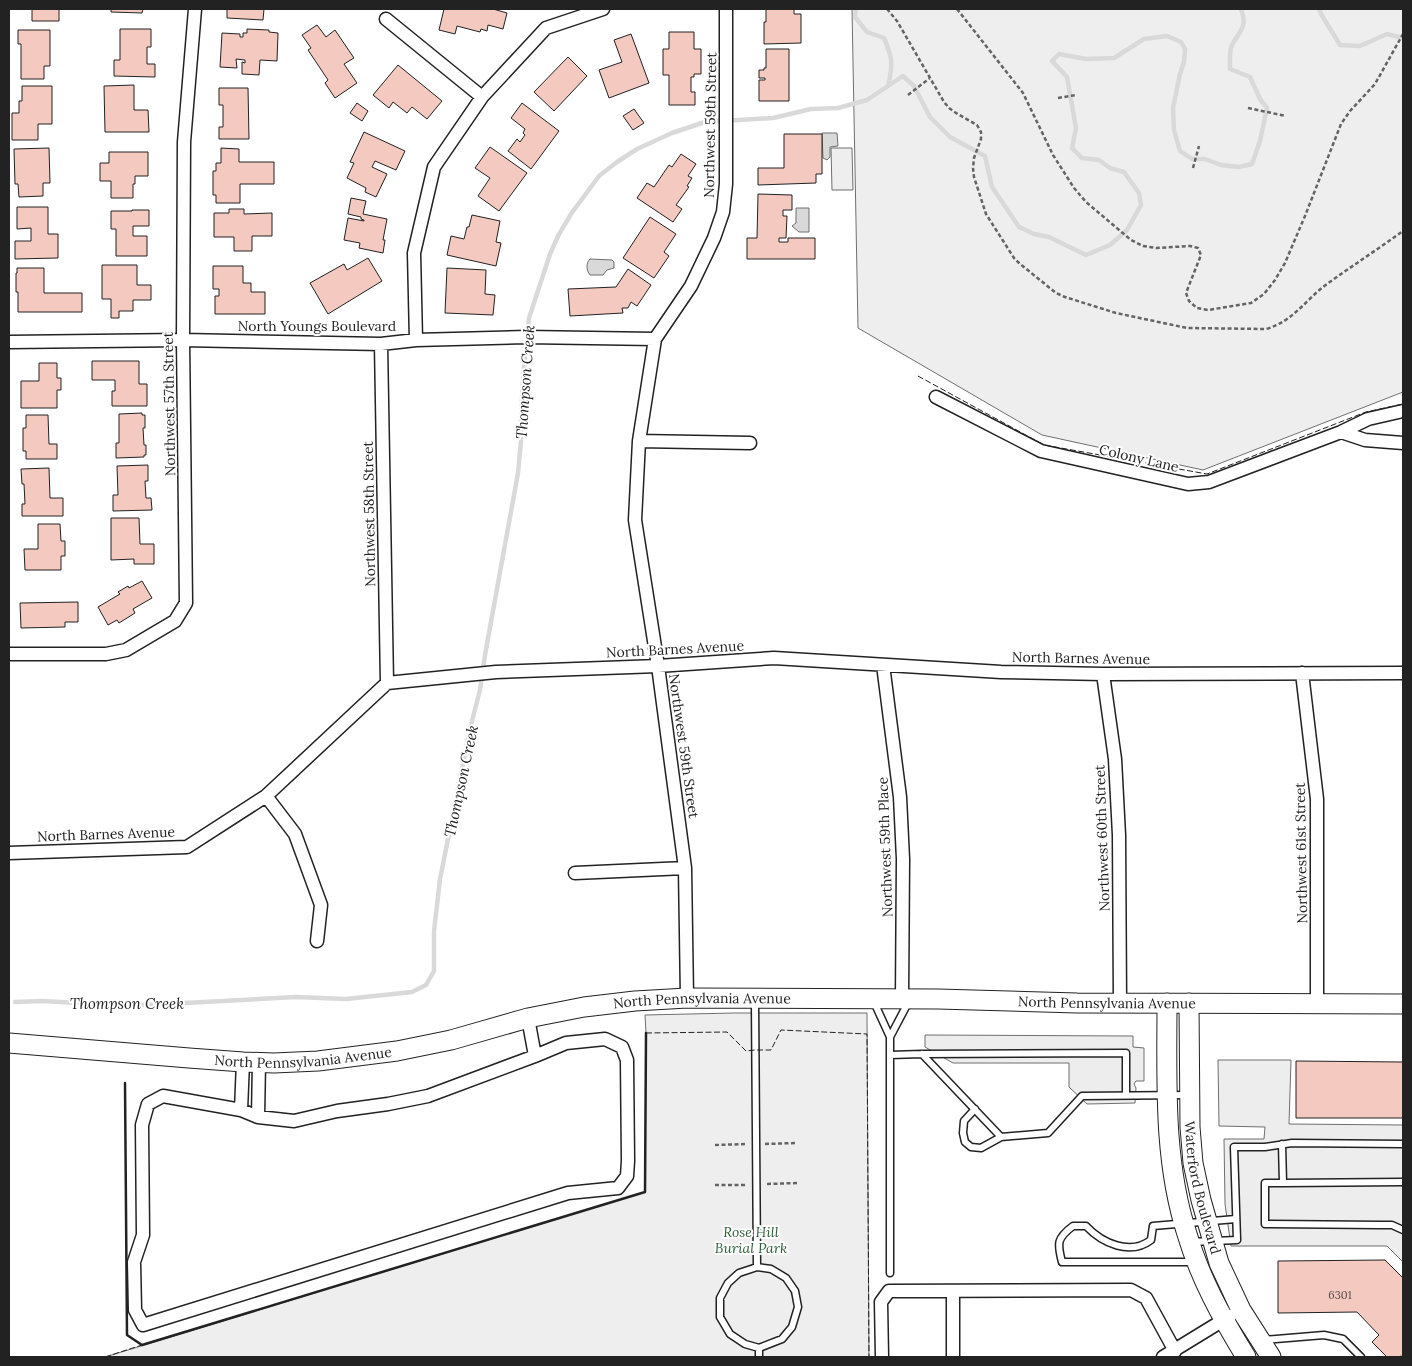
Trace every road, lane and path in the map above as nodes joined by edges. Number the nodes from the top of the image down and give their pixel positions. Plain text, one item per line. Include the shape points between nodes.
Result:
1 (195, 9) edge
2 (603, 9) edge
3 (726, 9) edge
4 (887, 9) edge
5 (957, 9) edge
6 (386, 19) dead end
7 (1403, 34) edge
8 (930, 78) junction
9 (1076, 94) dead end
10 (908, 95) dead end
11 (482, 97) junction
12 (1058, 98) dead end
13 (1248, 108) dead end
14 (1286, 116) dead end
15 (1199, 146) dead end
16 (1193, 168) dead end
17 (1403, 231) edge
18 (655, 339) junction
19 (183, 340) junction
20 (416, 340) junction
21 (9, 342) edge
22 (381, 344) junction
23 (936, 397) dead end
24 (1403, 412) edge
25 (1341, 432) junction
26 (639, 441) junction
27 (750, 443) dead end
28 (1403, 443) edge
29 (9, 654) edge
30 (884, 665) junction
31 (658, 666) junction
32 (1302, 673) junction
33 (1403, 673) edge
34 (1103, 674) junction
35 (387, 683) junction
36 (266, 796) junction
37 (9, 853) edge
38 (685, 868) junction
39 (575, 873) dead end
40 (317, 941) dead end
41 (687, 998) junction
42 (755, 998) junction
43 (872, 999) junction
44 (906, 999) junction
45 (1120, 1003) junction
46 (1166, 1003) junction
47 (1189, 1003) junction
48 (1317, 1004) junction
49 (1403, 1004) edge
50 (528, 1018) junction
51 (890, 1037) junction
52 (9, 1043) edge
53 (922, 1054) junction
54 (890, 1055) junction
55 (535, 1056) junction
56 (251, 1062) junction
57 (1126, 1095) junction
58 (1167, 1095) junction
59 (1189, 1095) junction
60 (975, 1109) junction
61 (241, 1110) junction
62 (258, 1117) junction
63 (1001, 1137) junction
64 (1282, 1144) junction
65 (1403, 1144) edge
66 (1403, 1182) edge
67 (1283, 1183) junction
68 (1236, 1219) junction
69 (1207, 1222) junction
70 (1184, 1224) junction
71 (1403, 1230) edge
72 (1212, 1241) junction
73 (1190, 1242) junction
74 (1196, 1262) junction
75 (757, 1267) junction
76 (890, 1273) dead end
77 (953, 1291) junction
78 (1241, 1310) junction
79 (1224, 1320) junction
80 (1260, 1341) junction
81 (759, 1348) junction
82 (1175, 1351) junction
83 (759, 1357) edge
84 (882, 1357) edge
85 (953, 1357) edge
86 (1163, 1357) edge
87 (1246, 1357) edge
88 (1271, 1357) edge
89 (1361, 1357) edge

1 - 19 street, Northwest 57th Street via 184,142
2 - 11 street via 546,28
3 - 18 street, Northwest 59th Street via 726,184 723,212 691,286
4 - 8 path
5 - 7 path via 1023,93 1054,155 1086,202 1131,240 1143,246 1198,248 1200,255 1186,293 1197,308 1208,310 1251,303 1275,280 1305,216 1341,124 1375,84
6 - 11 street
8 - 10 path
8 - 17 path via 949,108 977,125 981,132 972,168 986,214 1014,258 1066,298 1116,313 1187,328 1266,329 1287,320 1327,285
9 - 12 path
11 - 20 street via 434,167 414,253
13 - 14 path
15 - 16 path
18 - 20 street, North Youngs Boulevard via 511,337
18 - 26 street, Northwest 59th Street
19 - 21 street, North Youngs Boulevard
19 - 22 street, North Youngs Boulevard
19 - 29 street, Northwest 57th Street via 186,603 175,621 126,650 106,654
20 - 22 street, North Youngs Boulevard
22 - 35 street, Northwest 58th Street
23 - 25 street, Colony Lane via 1041,451 1188,484 1209,482
24 - 25 street, Colony Lane via 1368,419
25 - 28 street via 1365,440
26 - 27 street
26 - 31 street, Northwest 59th Street via 635,520
30 - 31 street, North Barnes Avenue via 774,658
30 - 34 street, North Barnes Avenue
30 - 44 street, Northwest 59th Place via 900,797
31 - 35 street, North Barnes Avenue via 496,672
31 - 38 street, Northwest 59th Street
32 - 33 street, North Barnes Avenue
32 - 34 street, North Barnes Avenue
32 - 48 street, Northwest 61st Street via 1317,799
34 - 45 street, Northwest 60th Street via 1115,759 1119,835
35 - 36 street, North Barnes Avenue
36 - 37 street, North Barnes Avenue via 187,847
36 - 40 street via 295,834 321,905
38 - 39 street
38 - 41 street, Northwest 59th Street
41 - 42 main road, North Pennsylvania Avenue
41 - 50 main road, North Pennsylvania Avenue via 593,1006
42 - 43 main road, North Pennsylvania Avenue
42 - 75 lane
43 - 44 main road, North Pennsylvania Avenue
43 - 51 lane
44 - 45 main road, North Pennsylvania Avenue
44 - 51 lane
45 - 46 main road, North Pennsylvania Avenue
46 - 47 main road, North Pennsylvania Avenue
46 - 58 main road, Waterford Boulevard
47 - 48 main road, North Pennsylvania Avenue
47 - 59 main road, Waterford Boulevard
48 - 49 main road, North Pennsylvania Avenue
50 - 55 street
50 - 56 main road, North Pennsylvania Avenue via 397,1051 318,1061
51 - 54 lane
52 - 56 main road, North Pennsylvania Avenue
53 - 54 lane
53 - 57 lane via 1126,1053
53 - 60 lane
54 - 76 lane
55 - 61 street via 566,1043 605,1039 622,1047 627,1060 628,1161 627,1176 618,1188 568,1193 143,1325 135,1310 134,1262 143,1235 142,1125 148,1104 163,1096
55 - 62 street via 428,1096 294,1120
56 - 61 street
56 - 62 street
57 - 58 lane
57 - 63 lane via 1082,1096 1048,1133
58 - 59 lane
58 - 70 main road, Waterford Boulevard via 1173,1166
59 - 69 main road, Waterford Boulevard via 1193,1163
60 - 63 lane
60 - 63 lane via 964,1121 965,1142 971,1147 981,1148
61 - 62 street
64 - 65 lane
64 - 67 lane
64 - 68 lane via 1234,1147
66 - 67 lane
67 - 71 lane via 1265,1183 1265,1224 1380,1225
68 - 69 lane
68 - 72 lane via 1237,1240
69 - 70 lane
69 - 72 main road, Waterford Boulevard
70 - 73 main road, Waterford Boulevard
70 - 74 lane via 1153,1226 1151,1240 1143,1246 1121,1247 1095,1236 1086,1226 1073,1226 1062,1234 1058,1249 1062,1262
72 - 73 lane
72 - 78 main road, Waterford Boulevard
73 - 74 main road, Waterford Boulevard
74 - 79 main road, Waterford Boulevard
75 - 81 lane via 739,1273 728,1283 720,1298 720,1317 730,1334
75 - 81 lane via 771,1269 786,1278 795,1292 798,1307 792,1327 782,1339
77 - 82 street via 1131,1290 1146,1298
77 - 84 street via 889,1291 881,1302
77 - 85 street
78 - 79 street
78 - 80 main road, Waterford Boulevard
79 - 82 street
79 - 87 main road, Waterford Boulevard
80 - 88 main road, Waterford Boulevard
80 - 89 lane via 1324,1335 1343,1339
81 - 83 lane
82 - 86 street

